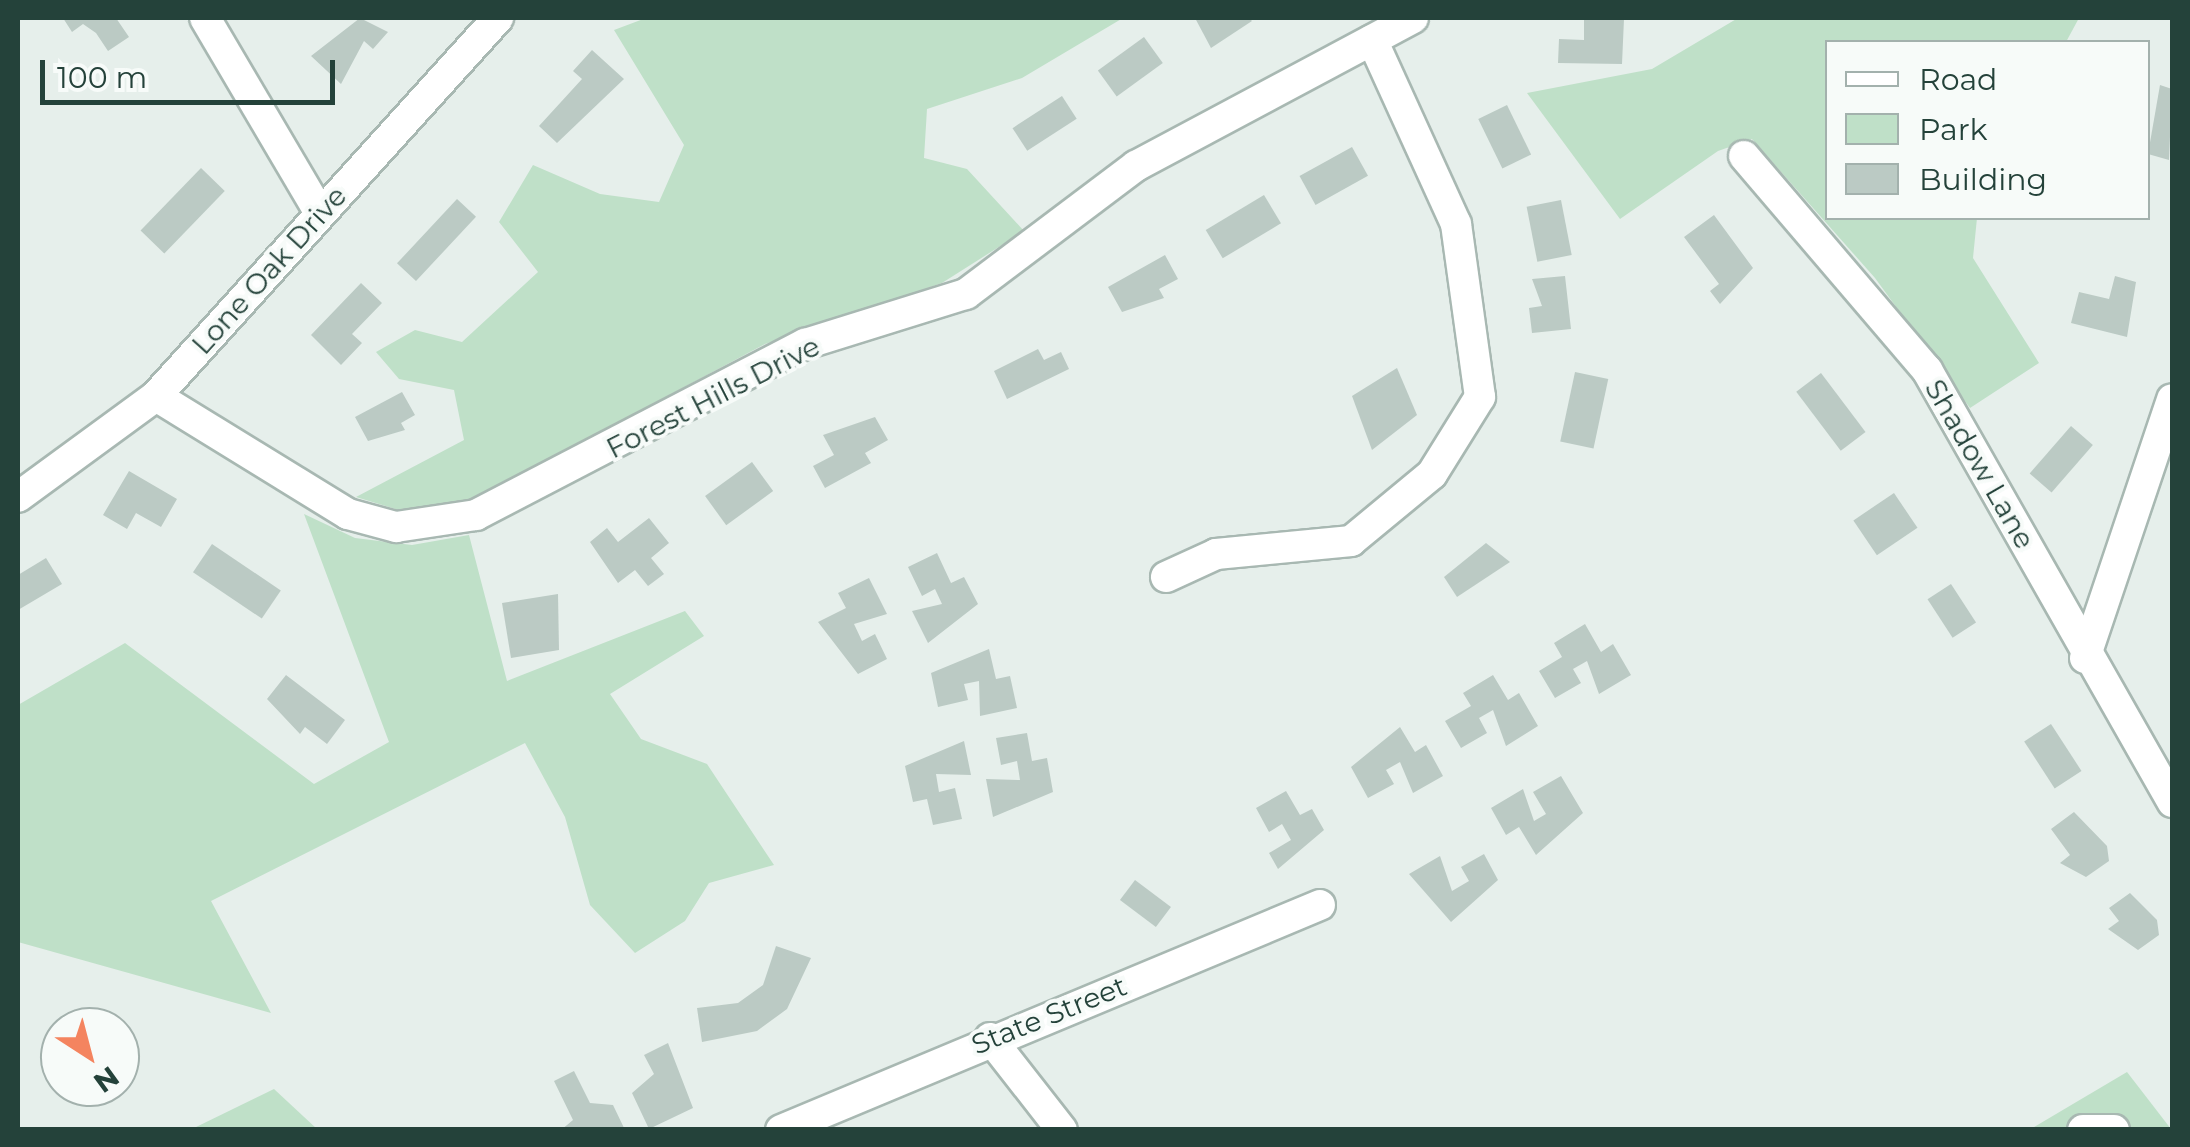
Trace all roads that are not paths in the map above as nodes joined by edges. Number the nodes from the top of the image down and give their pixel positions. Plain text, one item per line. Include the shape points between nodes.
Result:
1 (205, 18) edge
2 (498, 18) edge
3 (1413, 18) edge
4 (1372, 40) junction
5 (1744, 156) dead end
6 (320, 214) junction
7 (156, 396) junction
8 (2172, 399) edge
9 (18, 498) edge
10 (1166, 577) dead end
11 (2086, 658) junction
12 (2172, 802) edge
13 (1320, 905) dead end
14 (990, 1038) junction
15 (781, 1130) edge
16 (1062, 1130) edge
17 (2083, 1130) edge
18 (2114, 1130) edge

1 - 6 street
2 - 6 street, Lone Oak Drive
3 - 4 street, Forest Hills Drive
4 - 7 street, Forest Hills Drive via 1136,166 966,294 805,344 558,479 434,527 348,514
4 - 10 street via 1456,224 1480,397 1432,474 1351,541 1216,554
5 - 11 street, Shadow Lane via 1927,370
6 - 7 street, Lone Oak Drive
7 - 9 street, Lone Oak Drive
8 - 11 street
11 - 12 street, Shadow Lane
13 - 14 street, State Street
14 - 15 street, State Street
14 - 16 street
17 - 18 street

